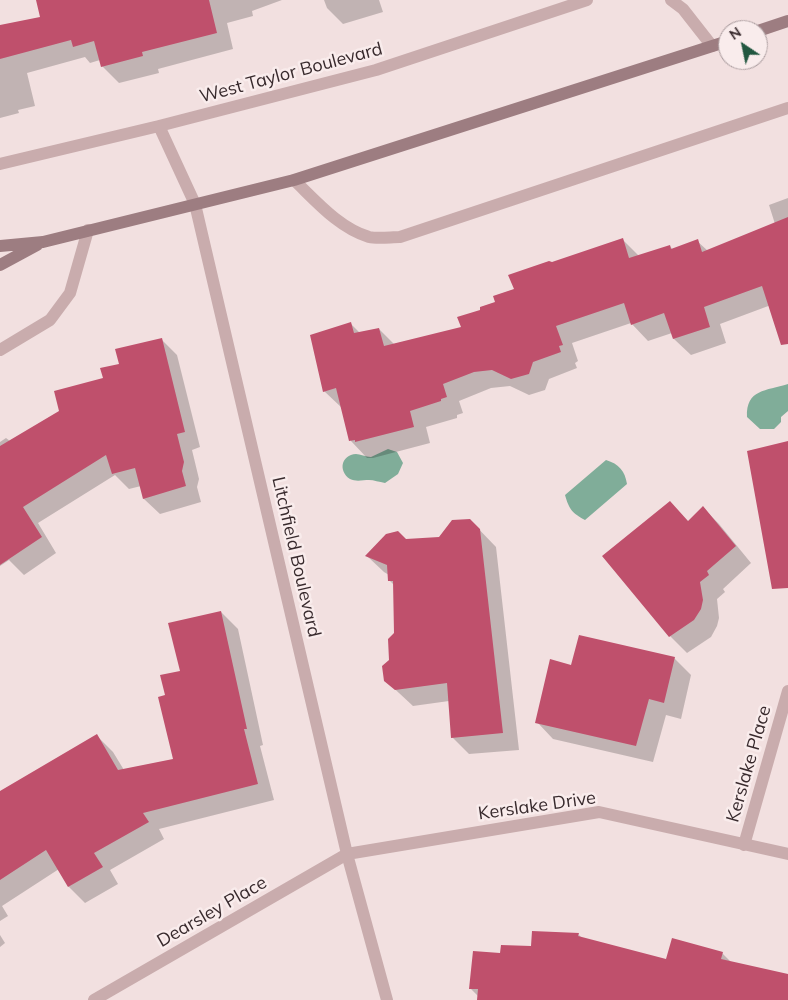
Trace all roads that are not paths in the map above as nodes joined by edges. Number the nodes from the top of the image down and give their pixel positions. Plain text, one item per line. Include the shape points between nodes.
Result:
1 (587, 0) edge
2 (671, 0) edge
3 (788, 21) edge
4 (768, 28) edge
5 (718, 44) edge
6 (712, 46) junction
7 (788, 108) edge
8 (159, 126) junction
9 (0, 164) edge
10 (294, 180) junction
11 (195, 204) junction
12 (88, 230) junction
13 (43, 242) junction
14 (0, 246) edge
15 (0, 265) edge
16 (0, 350) edge
17 (788, 691) edge
18 (744, 845) junction
19 (347, 854) junction
20 (788, 854) edge
21 (94, 1000) edge
22 (387, 1000) edge

1 - 8 street, West Taylor Boulevard via 376,70
2 - 6 street via 683,9
3 - 4 street
5 - 6 street
6 - 10 street
7 - 10 street via 400,237 370,237 353,230 336,219
8 - 9 street, West Taylor Boulevard
8 - 11 street, Litchfield Boulevard
10 - 11 street
11 - 12 street
11 - 19 street, Litchfield Boulevard
12 - 13 street
12 - 16 street via 70,293 50,320
13 - 14 street
13 - 15 street
17 - 18 street, Kerslake Place
18 - 19 street, Kerslake Drive via 599,812
18 - 20 street, Kerslake Drive
19 - 21 street, Dearsley Place
19 - 22 street, Litchfield Boulevard

